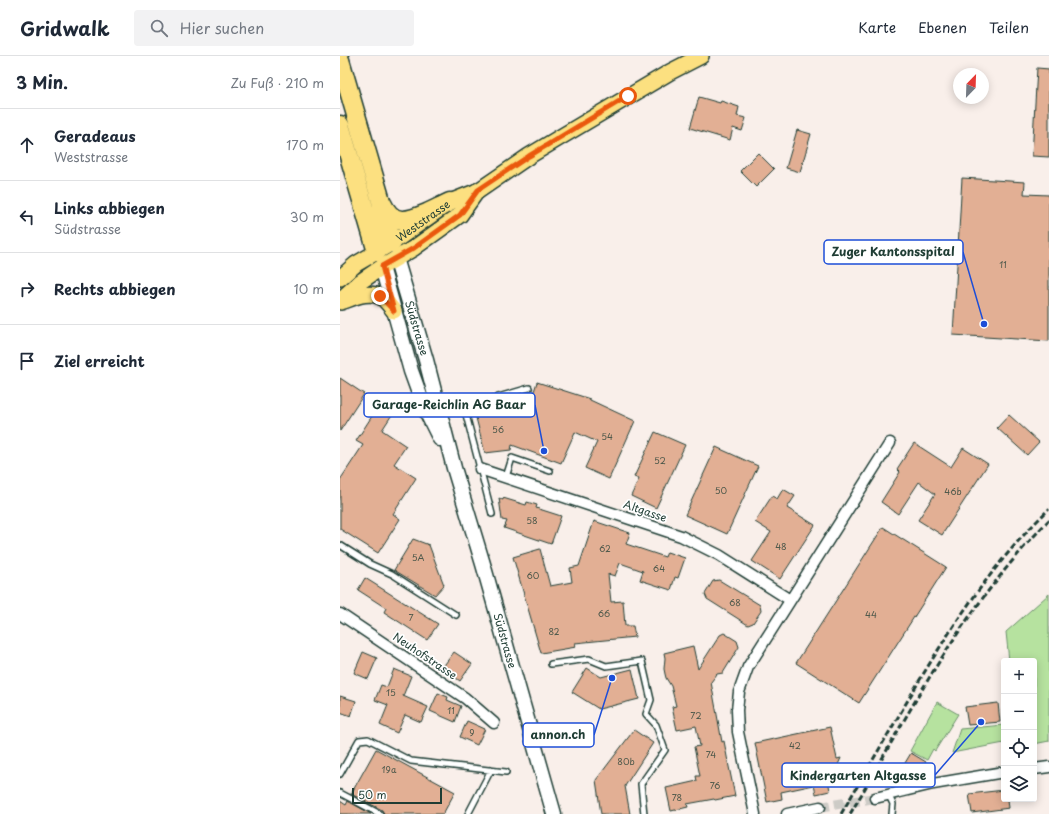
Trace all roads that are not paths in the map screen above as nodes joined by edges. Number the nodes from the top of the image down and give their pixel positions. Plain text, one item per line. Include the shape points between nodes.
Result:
1 (701, 56) edge
2 (340, 60) edge
3 (340, 125) edge
4 (478, 190) junction
5 (381, 201) junction
6 (450, 202) junction
7 (386, 255) junction
8 (340, 278) edge
9 (340, 301) edge
10 (394, 311) junction
11 (529, 388) dead end
12 (890, 443) dead end
13 (454, 468) junction
14 (480, 469) junction
15 (550, 470) dead end
16 (506, 477) junction
17 (492, 514) dead end
18 (340, 545) edge
19 (790, 600) junction
20 (340, 614) edge
21 (456, 615) dead end
22 (551, 664) dead end
23 (494, 723) dead end
24 (1049, 767) edge
25 (1037, 769) edge
26 (491, 770) junction
27 (506, 772) dead end
28 (1001, 773) edge
29 (340, 774) edge
30 (340, 793) edge
31 (888, 794) junction
32 (875, 798) tunnel mouth
33 (820, 807) tunnel mouth
34 (380, 814) edge
35 (468, 814) edge
36 (554, 814) edge
37 (644, 814) edge
38 (755, 814) edge
39 (791, 814) edge
40 (892, 814) edge

1 - 4 main road, Weststrasse via 529,156
2 - 5 highway
3 - 7 highway
4 - 6 main road, Weststrasse
4 - 7 main road, Weststrasse via 460,215 414,248
5 - 6 highway via 384,209 396,219 404,220
5 - 7 highway
6 - 7 main road, Weststrasse
7 - 8 main road via 356,264
7 - 9 main road
7 - 10 main road, Südstrasse
7 - 13 main road, Südstrasse via 426,360
9 - 10 main road via 374,294 380,296
10 - 13 main road, Südstrasse via 424,407
11 - 14 lane via 464,407
12 - 19 street
13 - 36 main road, Südstrasse
14 - 16 street, Altgasse
14 - 17 lane
15 - 16 lane via 512,458
16 - 19 street, Altgasse via 681,536 719,555
18 - 21 lane via 392,574
19 - 38 street via 748,667 739,692 738,732
20 - 23 street, Neuhofstrasse via 465,698
22 - 37 lane via 589,659 606,666 642,661 651,700 646,714 656,725 665,750 641,784
24 - 25 street
26 - 27 lane
26 - 29 lane via 411,761 368,739 359,740
26 - 35 lane
28 - 31 street
30 - 34 lane
31 - 32 street
31 - 40 lane via 893,804
33 - 39 street

